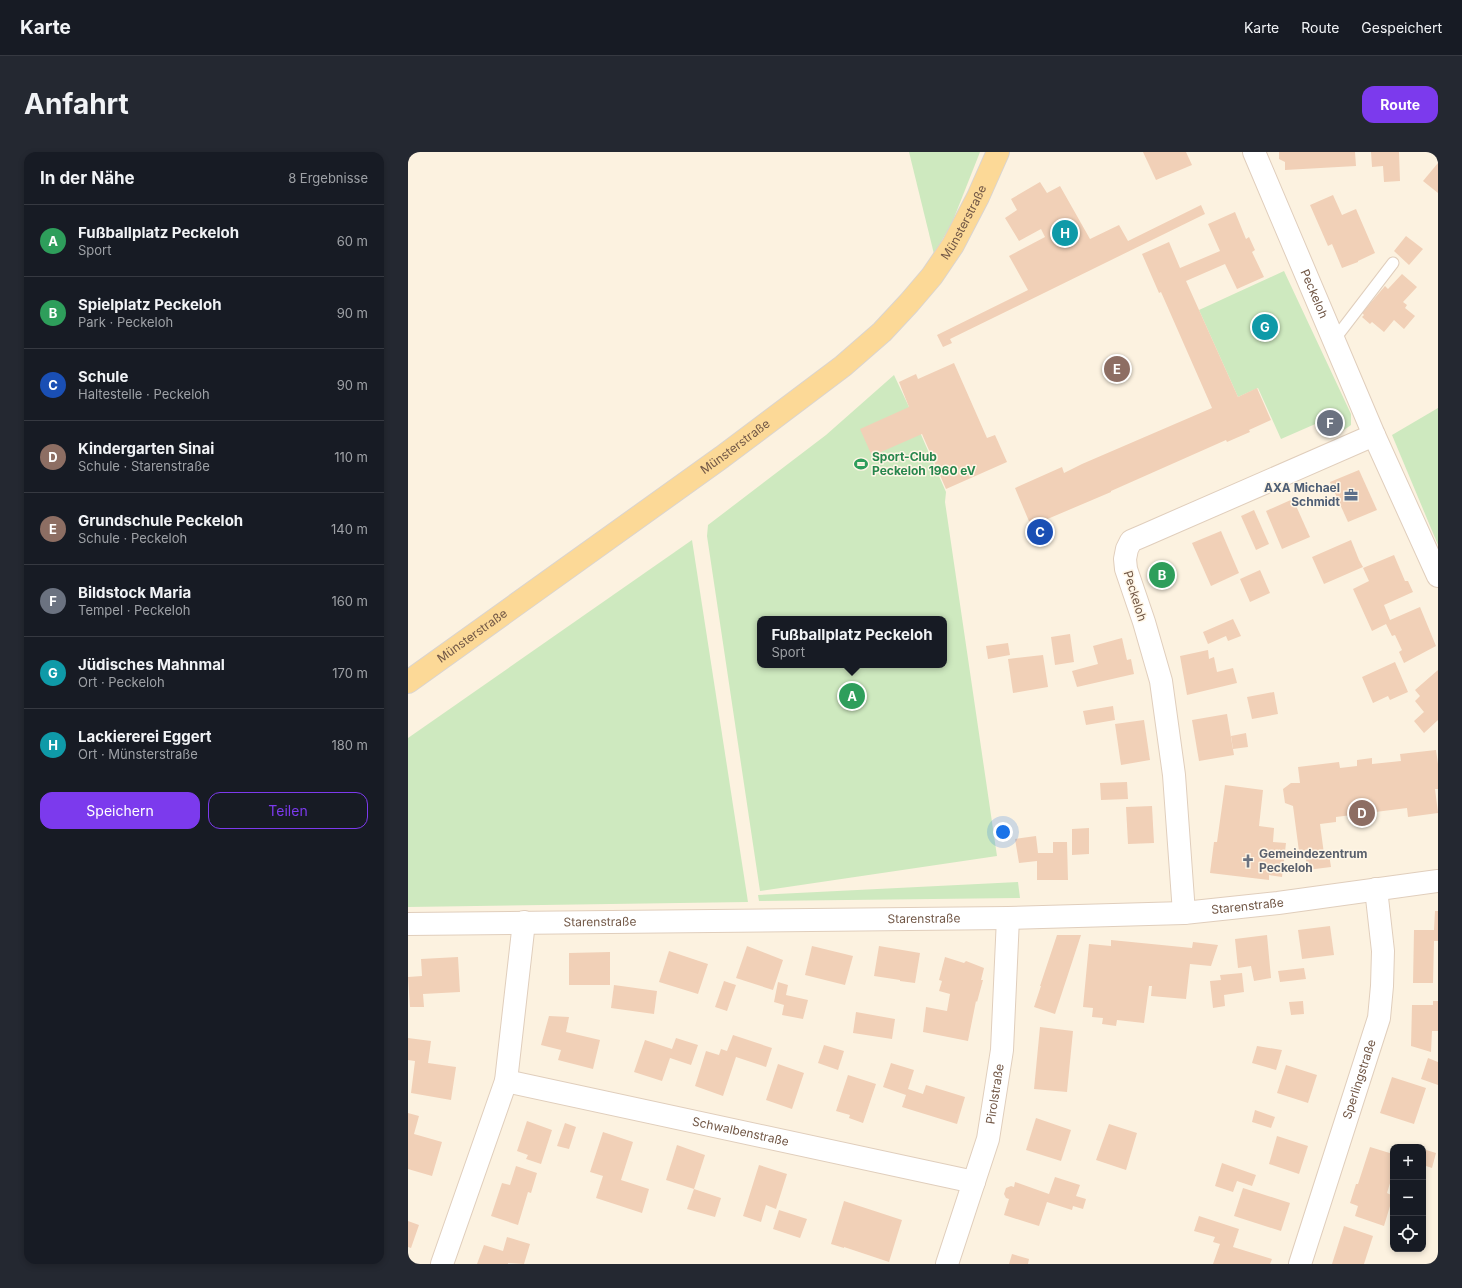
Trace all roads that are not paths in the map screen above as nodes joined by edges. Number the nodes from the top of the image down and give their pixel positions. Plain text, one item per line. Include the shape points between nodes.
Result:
1 (998, 152) edge
2 (1254, 152) edge
3 (1393, 262) dead end
4 (1334, 340) junction
5 (1374, 435) junction
6 (1438, 576) edge
7 (408, 682) edge
8 (1438, 882) edge
9 (1376, 889) junction
10 (1184, 913) junction
11 (1008, 918) junction
12 (524, 922) junction
13 (408, 924) edge
14 (506, 1081) junction
15 (974, 1182) junction
16 (442, 1264) edge
17 (947, 1264) edge
18 (1300, 1264) edge

1 - 7 main road, Münsterstraße via 953,245 932,276 876,337 843,366 722,457
2 - 4 street, Peckeloh
3 - 4 lane
4 - 5 street, Peckeloh
5 - 6 street, Peckeloh
5 - 10 street, Peckeloh via 1138,538 1132,541 1127,549 1126,569 1161,681 1174,776
8 - 9 street, Starenstraße
9 - 10 street, Starenstraße
9 - 18 street, Sperlingstraße via 1382,951 1379,1018
10 - 11 street, Starenstraße
11 - 12 street, Starenstraße
11 - 15 street, Pirolstraße via 1002,1050 988,1139
12 - 13 street, Starenstraße
12 - 14 street
14 - 15 street, Schwalbenstraße
14 - 16 street
15 - 17 street, Pirolstraße

